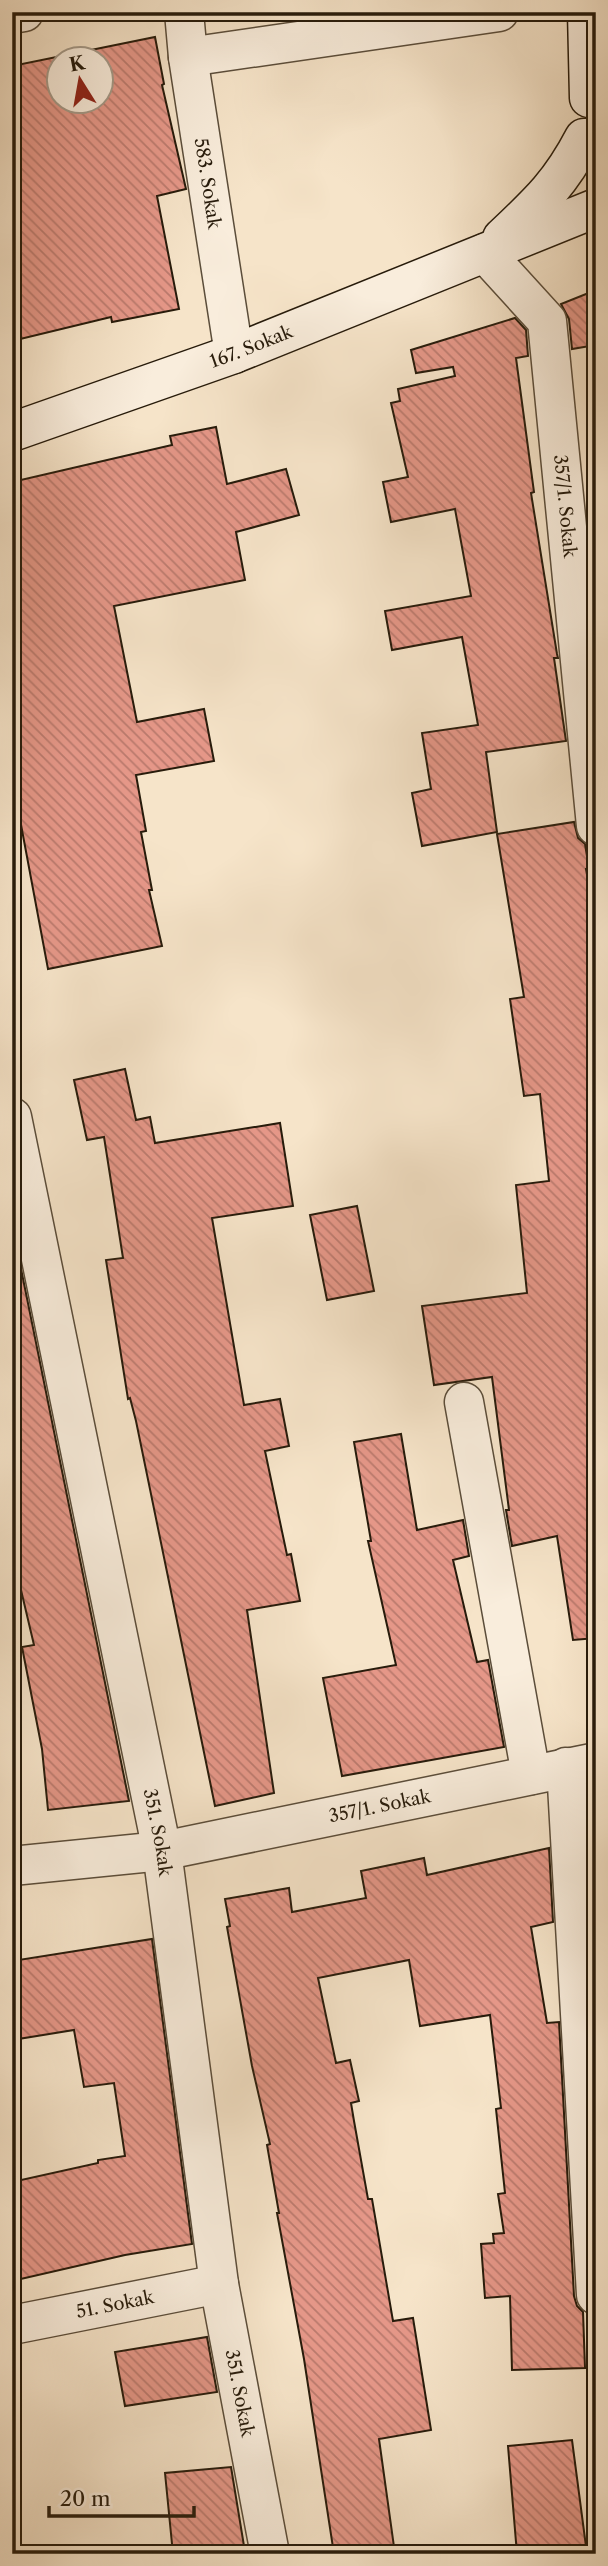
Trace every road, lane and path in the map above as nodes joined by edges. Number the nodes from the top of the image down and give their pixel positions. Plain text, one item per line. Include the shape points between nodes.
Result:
1 (24, 12) edge
2 (184, 12) edge
3 (499, 12) edge
4 (587, 12) edge
5 (12, 14) edge
6 (188, 57) junction
7 (593, 93) edge
8 (590, 150) edge
9 (596, 208) edge
10 (485, 253) junction
11 (234, 354) junction
12 (12, 432) edge
13 (596, 826) edge
14 (12, 1117) edge
15 (464, 1402) dead end
16 (564, 1768) edge
17 (162, 1851) junction
18 (12, 1866) edge
19 (219, 2284) junction
20 (596, 2295) edge
21 (12, 2326) edge
22 (270, 2554) edge

1 - 5 street
2 - 6 street, 583. Sokak
3 - 6 street
4 - 7 street
6 - 11 street, 583. Sokak
7 - 8 street via 584,111
8 - 10 street
9 - 10 street, 167. Sokak
10 - 11 street, 167. Sokak
10 - 13 street, 357/1. Sokak via 547,321
11 - 12 street, 167. Sokak
14 - 17 street, 351. Sokak
15 - 16 street
16 - 17 street, 357/1. Sokak
16 - 20 street
17 - 18 street, 357/1. Sokak
17 - 19 street, 351. Sokak
19 - 21 street, 51. Sokak
19 - 22 street, 351. Sokak

